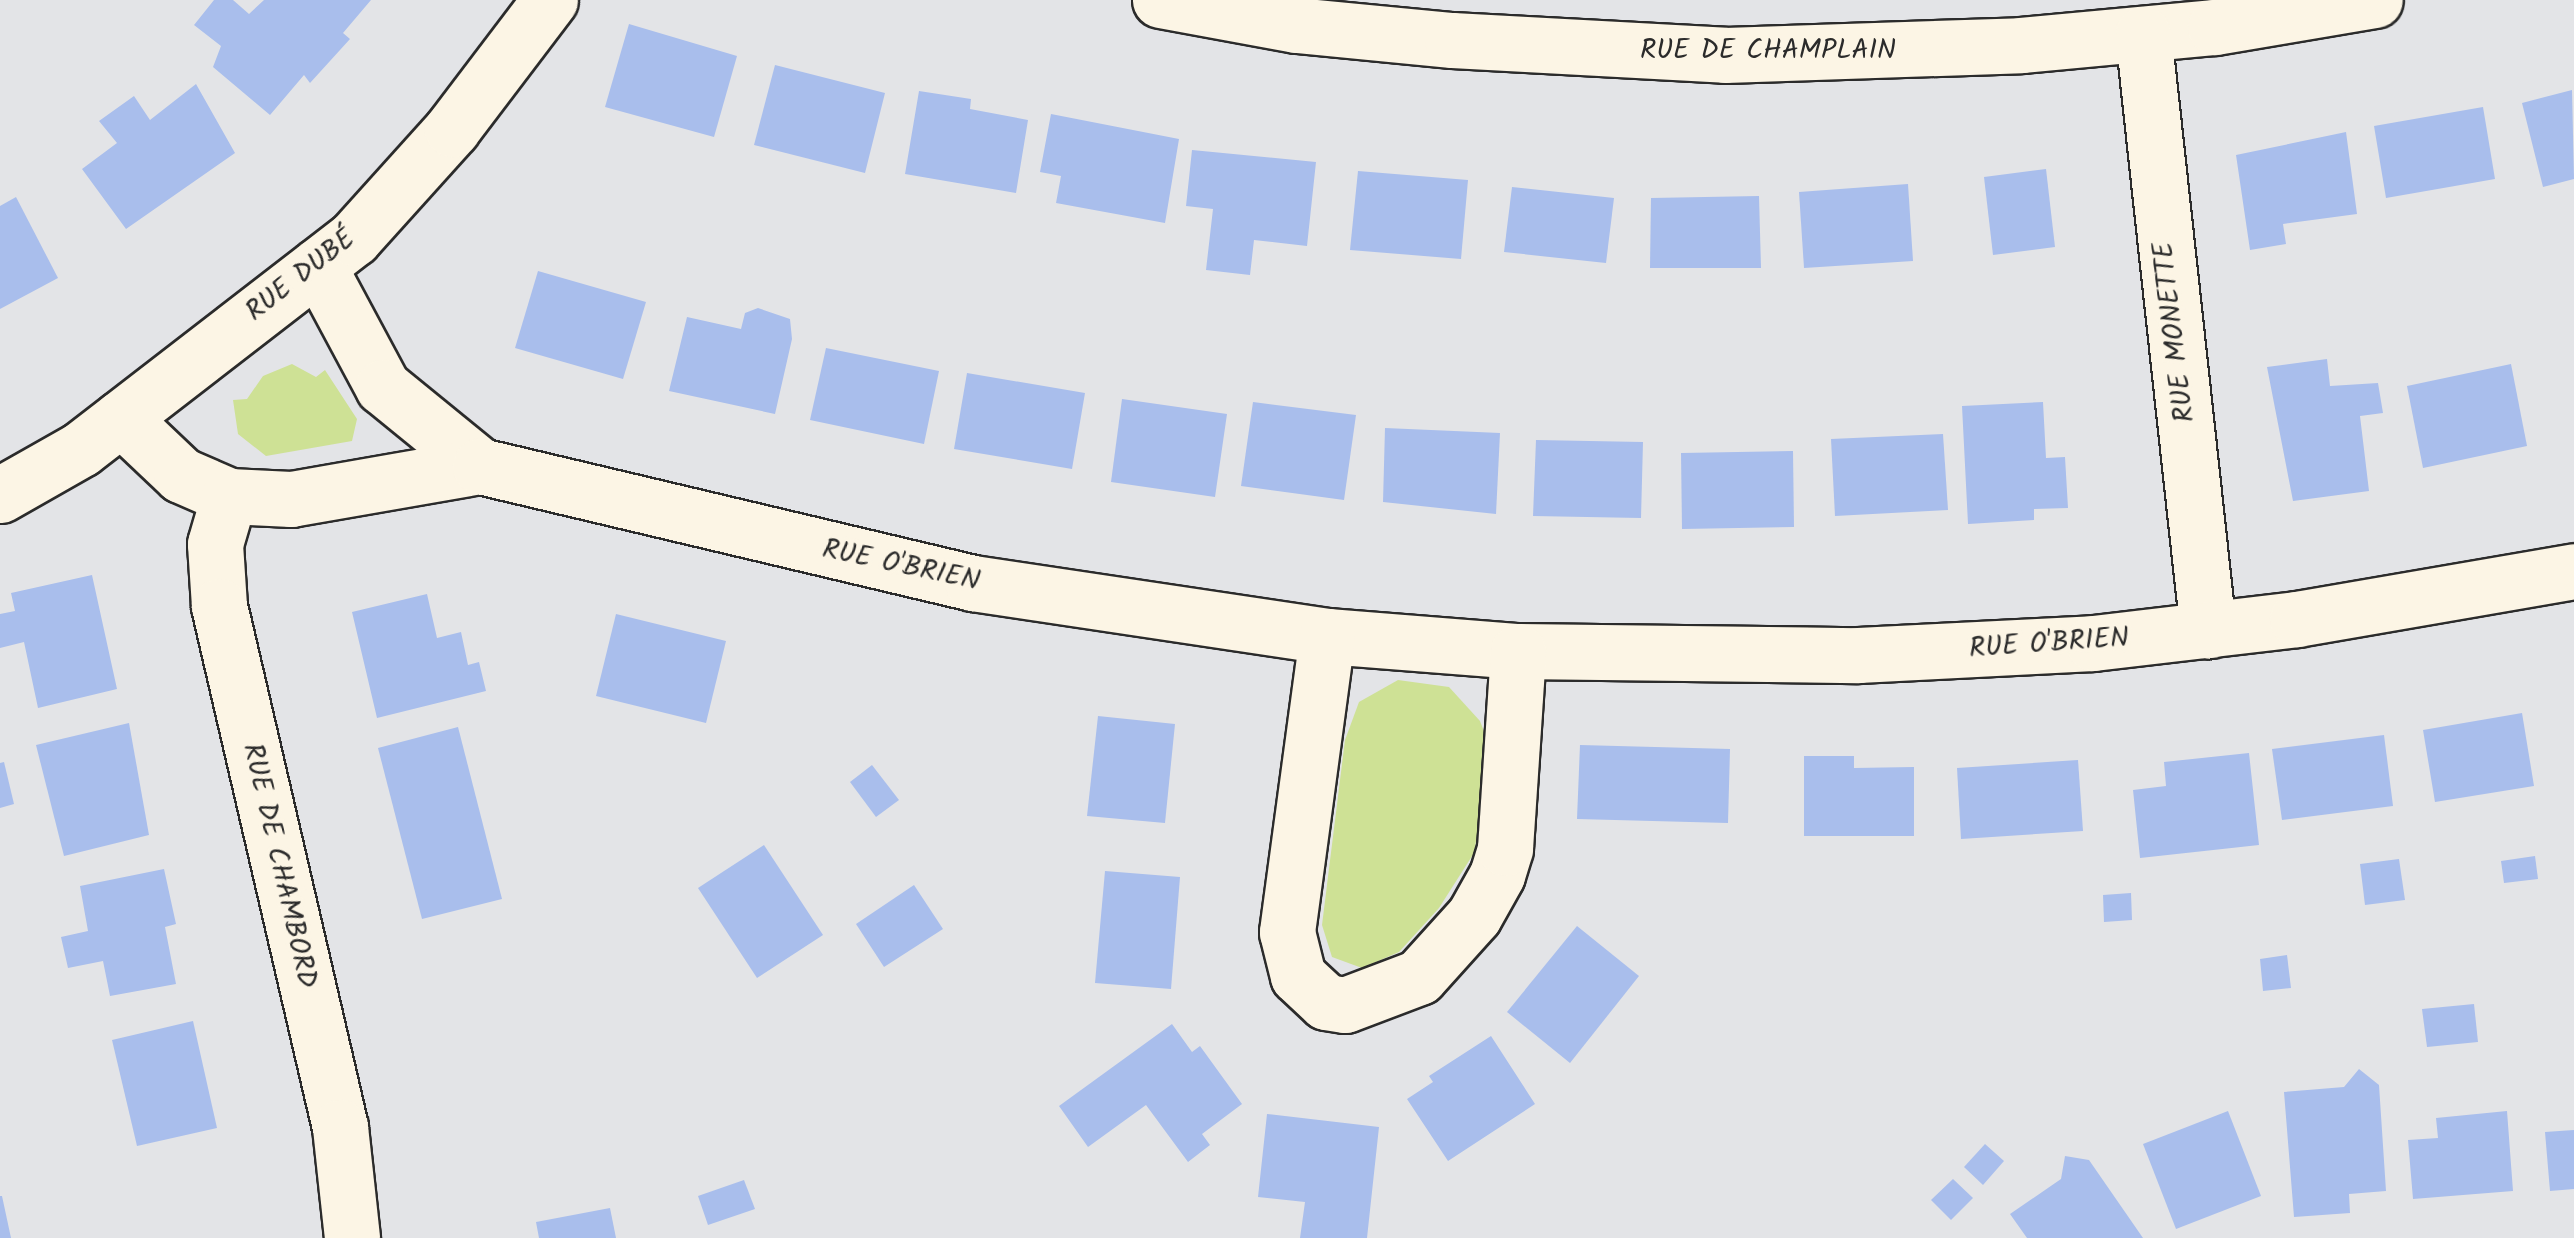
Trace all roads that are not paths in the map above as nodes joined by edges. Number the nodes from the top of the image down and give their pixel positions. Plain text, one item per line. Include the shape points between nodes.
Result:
1 (550, 0) edge
2 (1160, 0) edge
3 (2375, 0) edge
4 (1297, 12) edge
5 (2143, 34) junction
6 (318, 266) junction
7 (121, 418) junction
8 (480, 466) junction
9 (0, 494) edge
10 (229, 496) junction
11 (2574, 572) edge
12 (2208, 630) junction
13 (1326, 636) junction
14 (1518, 651) junction
15 (352, 1238) edge

1 - 6 street, RUE DUBÉ via 407,181
2 - 4 street, RUE DE CHAMPLAIN
3 - 5 street, RUE DE CHAMPLAIN
4 - 5 street, RUE DE CHAMPLAIN via 1510,46 1725,55 1931,50
5 - 12 street, RUE MONETTE
6 - 7 street, RUE DUBÉ
6 - 8 street, RUE O'BRIEN via 383,386
7 - 9 street, RUE DUBÉ via 51,471
7 - 10 street, RUE O'BRIEN via 181,475
8 - 10 street, RUE O'BRIEN via 291,499
8 - 13 street, RUE O'BRIEN via 972,583
10 - 15 street, RUE DE CHAMBORD via 214,544 219,606 340,1128
11 - 12 street, RUE O'BRIEN
12 - 14 street, RUE O'BRIEN via 1858,655
13 - 14 street, RUE O'BRIEN
13 - 14 street via 1287,932 1298,976 1326,1002 1344,1005 1418,978 1474,916 1497,876 1505,848

